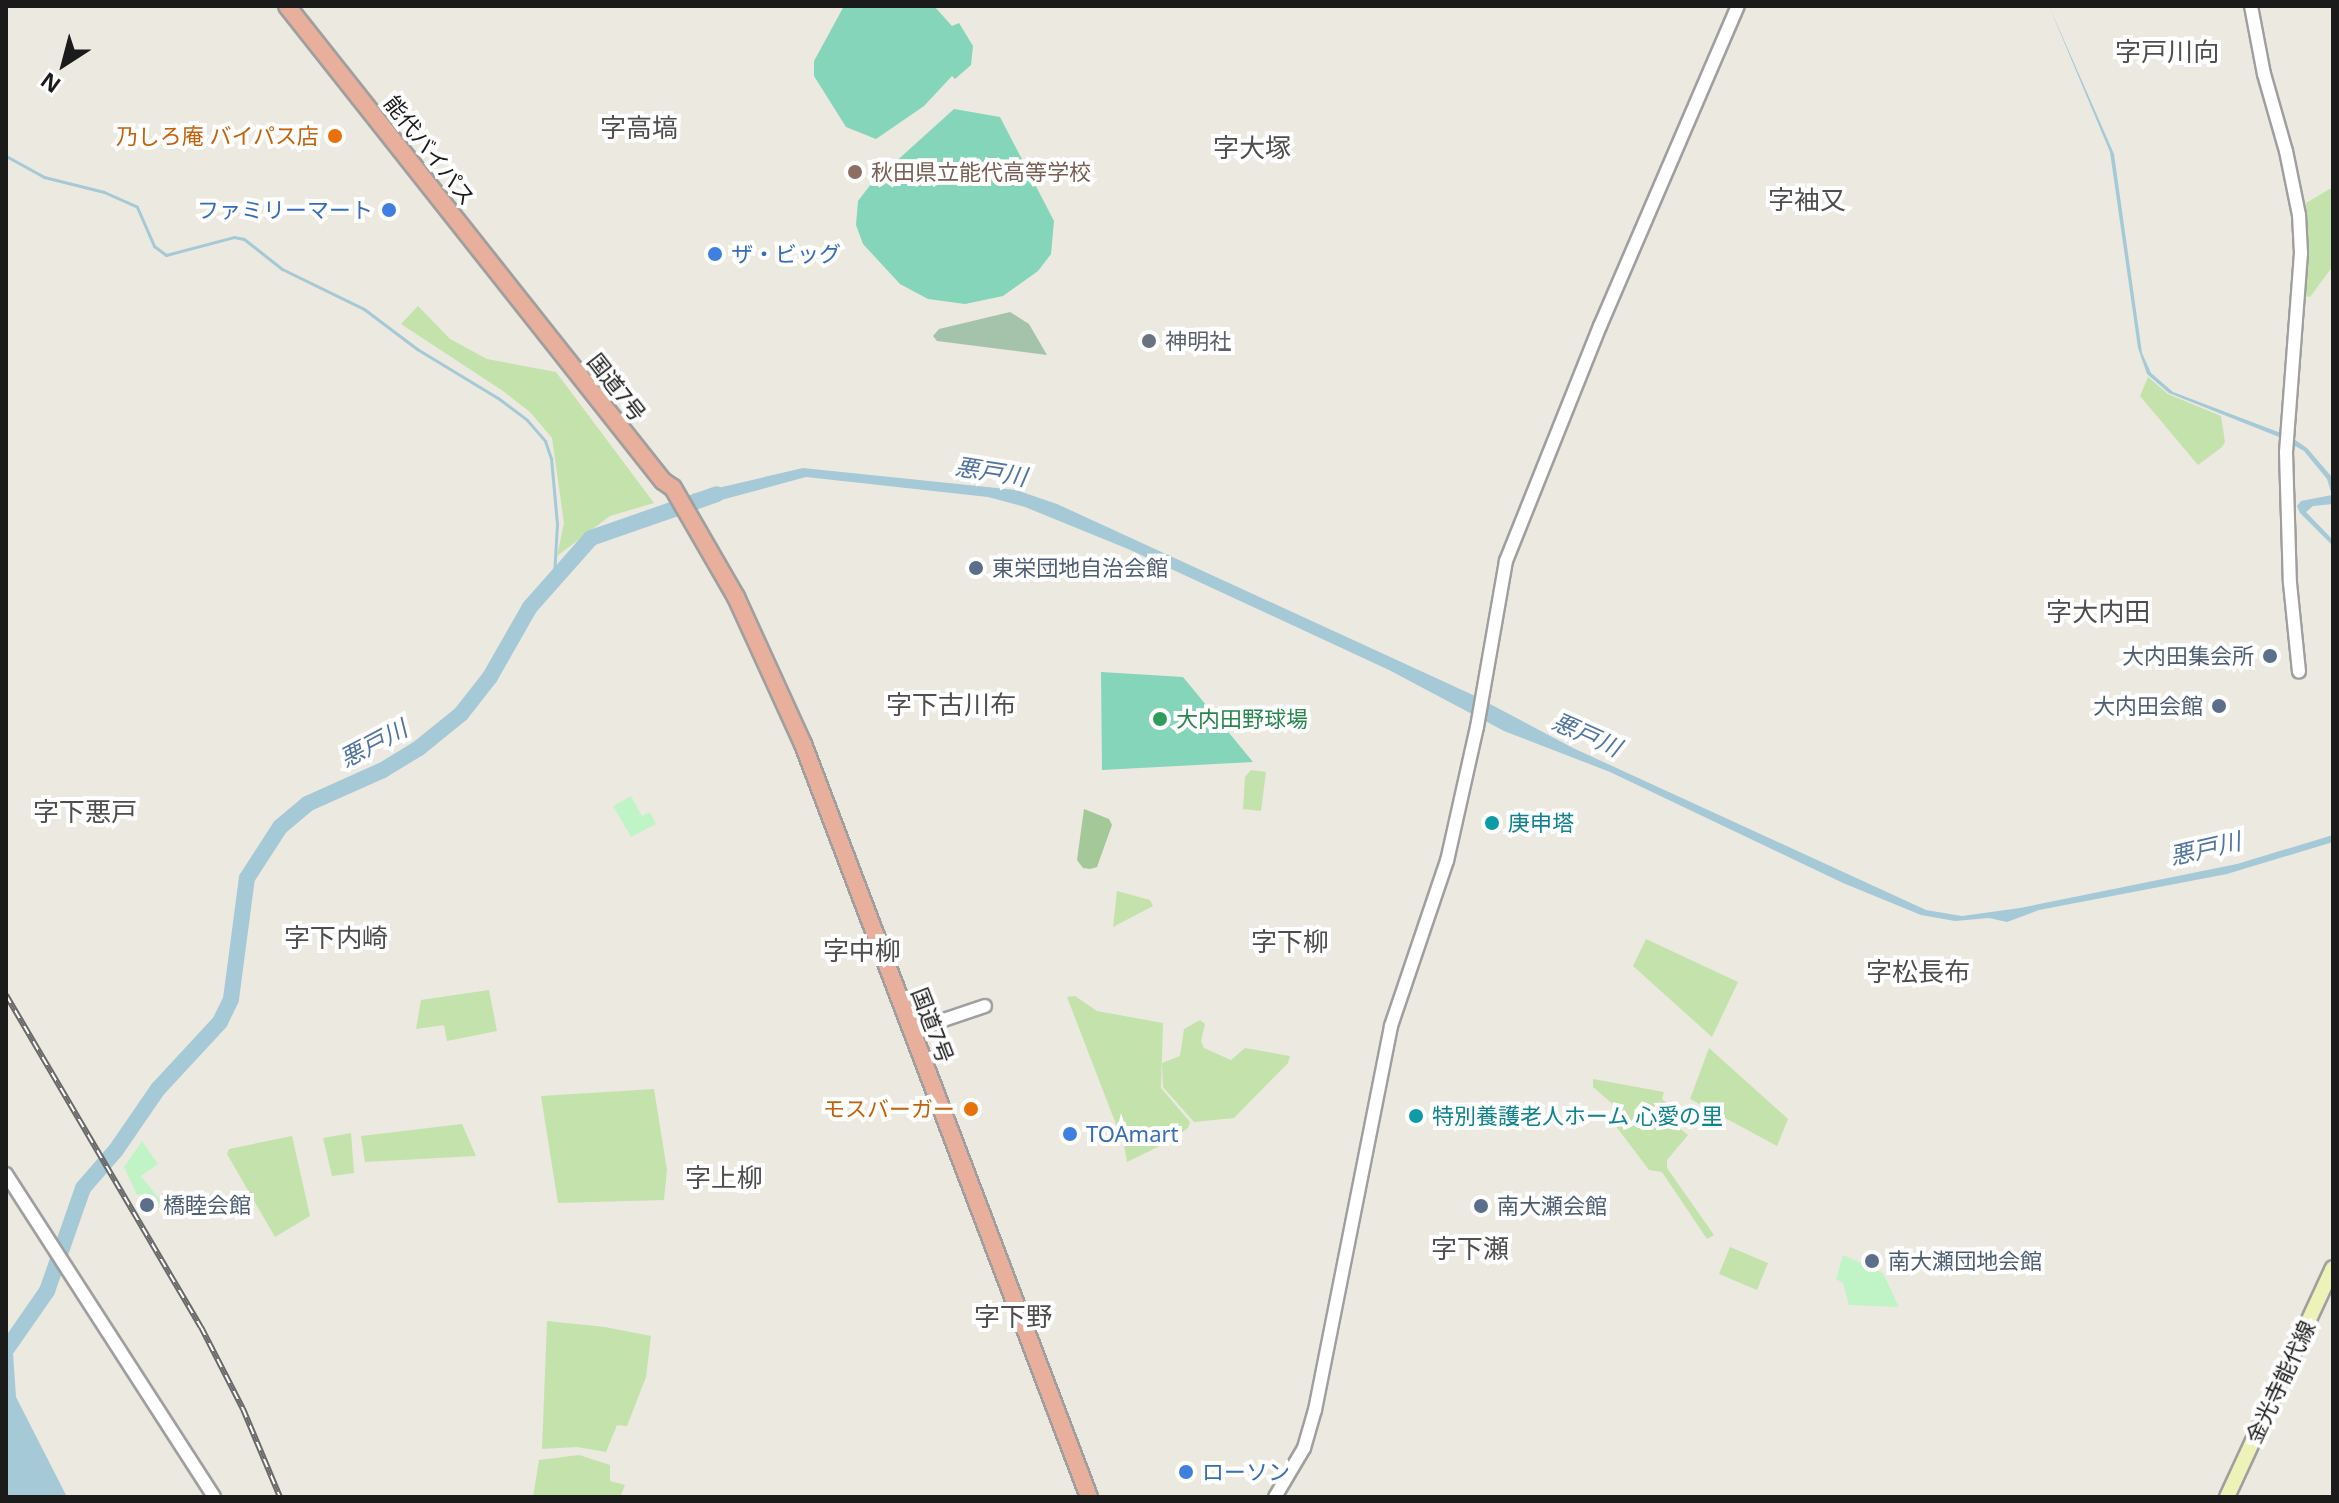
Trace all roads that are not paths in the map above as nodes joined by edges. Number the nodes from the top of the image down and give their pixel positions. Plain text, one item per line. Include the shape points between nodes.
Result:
1 (287, 6) edge
2 (1738, 6) edge
3 (2251, 6) edge
4 (537, 321) joint
5 (2299, 672) dead end
6 (985, 1006) dead end
7 (911, 1031) junction
8 (6, 1174) edge
9 (2333, 1268) edge
10 (214, 1497) edge
11 (1089, 1497) edge
12 (1275, 1497) edge
13 (2227, 1497) edge

1 - 4 highway, 能代バイパス
2 - 12 street via 1506,561 1447,861 1391,1026 1315,1410 1304,1448
3 - 5 street via 2299,215 2301,253 2286,452
4 - 7 highway, 国道7号 via 663,481 736,597 779,685
6 - 7 street
7 - 11 highway, 国道7号
8 - 10 street
9 - 13 main road, 金光寺能代線

